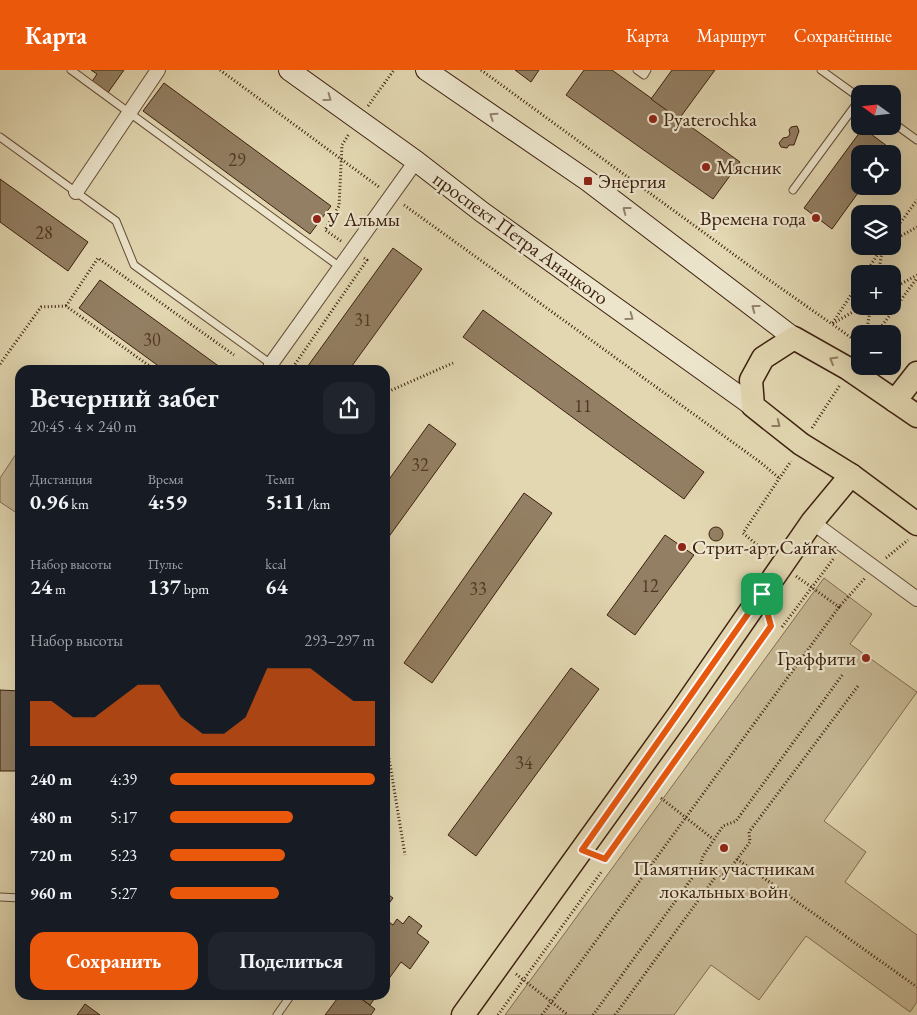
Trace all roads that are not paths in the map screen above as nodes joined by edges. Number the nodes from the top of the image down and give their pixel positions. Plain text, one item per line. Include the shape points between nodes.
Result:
1 (71, 70) edge
2 (158, 70) edge
3 (288, 70) edge
4 (426, 70) edge
5 (637, 70) edge
6 (647, 70) edge
7 (821, 70) edge
8 (851, 92) edge
9 (851, 111) edge
10 (129, 112) junction
11 (901, 128) edge
12 (0, 137) edge
13 (917, 140) edge
14 (416, 161) junction
15 (793, 190) dead end
16 (76, 192) junction
17 (340, 267) junction
18 (794, 338) junction
19 (271, 364) joint
20 (917, 373) edge
21 (895, 401) junction
22 (753, 406) junction
23 (917, 416) edge
24 (851, 475) junction
25 (812, 522) junction
26 (917, 524) edge
27 (917, 599) edge
28 (0, 897) edge
29 (15, 898) edge
30 (288, 1000) edge
31 (278, 1015) edge
32 (463, 1015) edge

1 - 10 lane
2 - 10 street
3 -> 14 main road, проспект Петра Анацкого
18 -> 4 main road via 588,181
5 - 6 lane via 644,75
7 - 8 lane
9 - 15 lane
10 - 16 street
10 - 17 lane
11 - 13 lane
12 - 16 lane
14 - 17 street
14 -> 22 main road, проспект Петра Анацкого
16 - 19 lane via 116,221 134,265
17 - 19 street
21 -> 18 main road via 847,368
18 - 22 main road via 764,358 751,380
20 - 21 main road
21 - 23 main road
22 -> 24 main road, проспект Петра Анацкого via 802,444
24 - 25 main road
24 - 26 main road, проспект Петра Анацкого
25 - 27 street
25 - 32 main road
28 - 29 lane
30 - 31 lane

